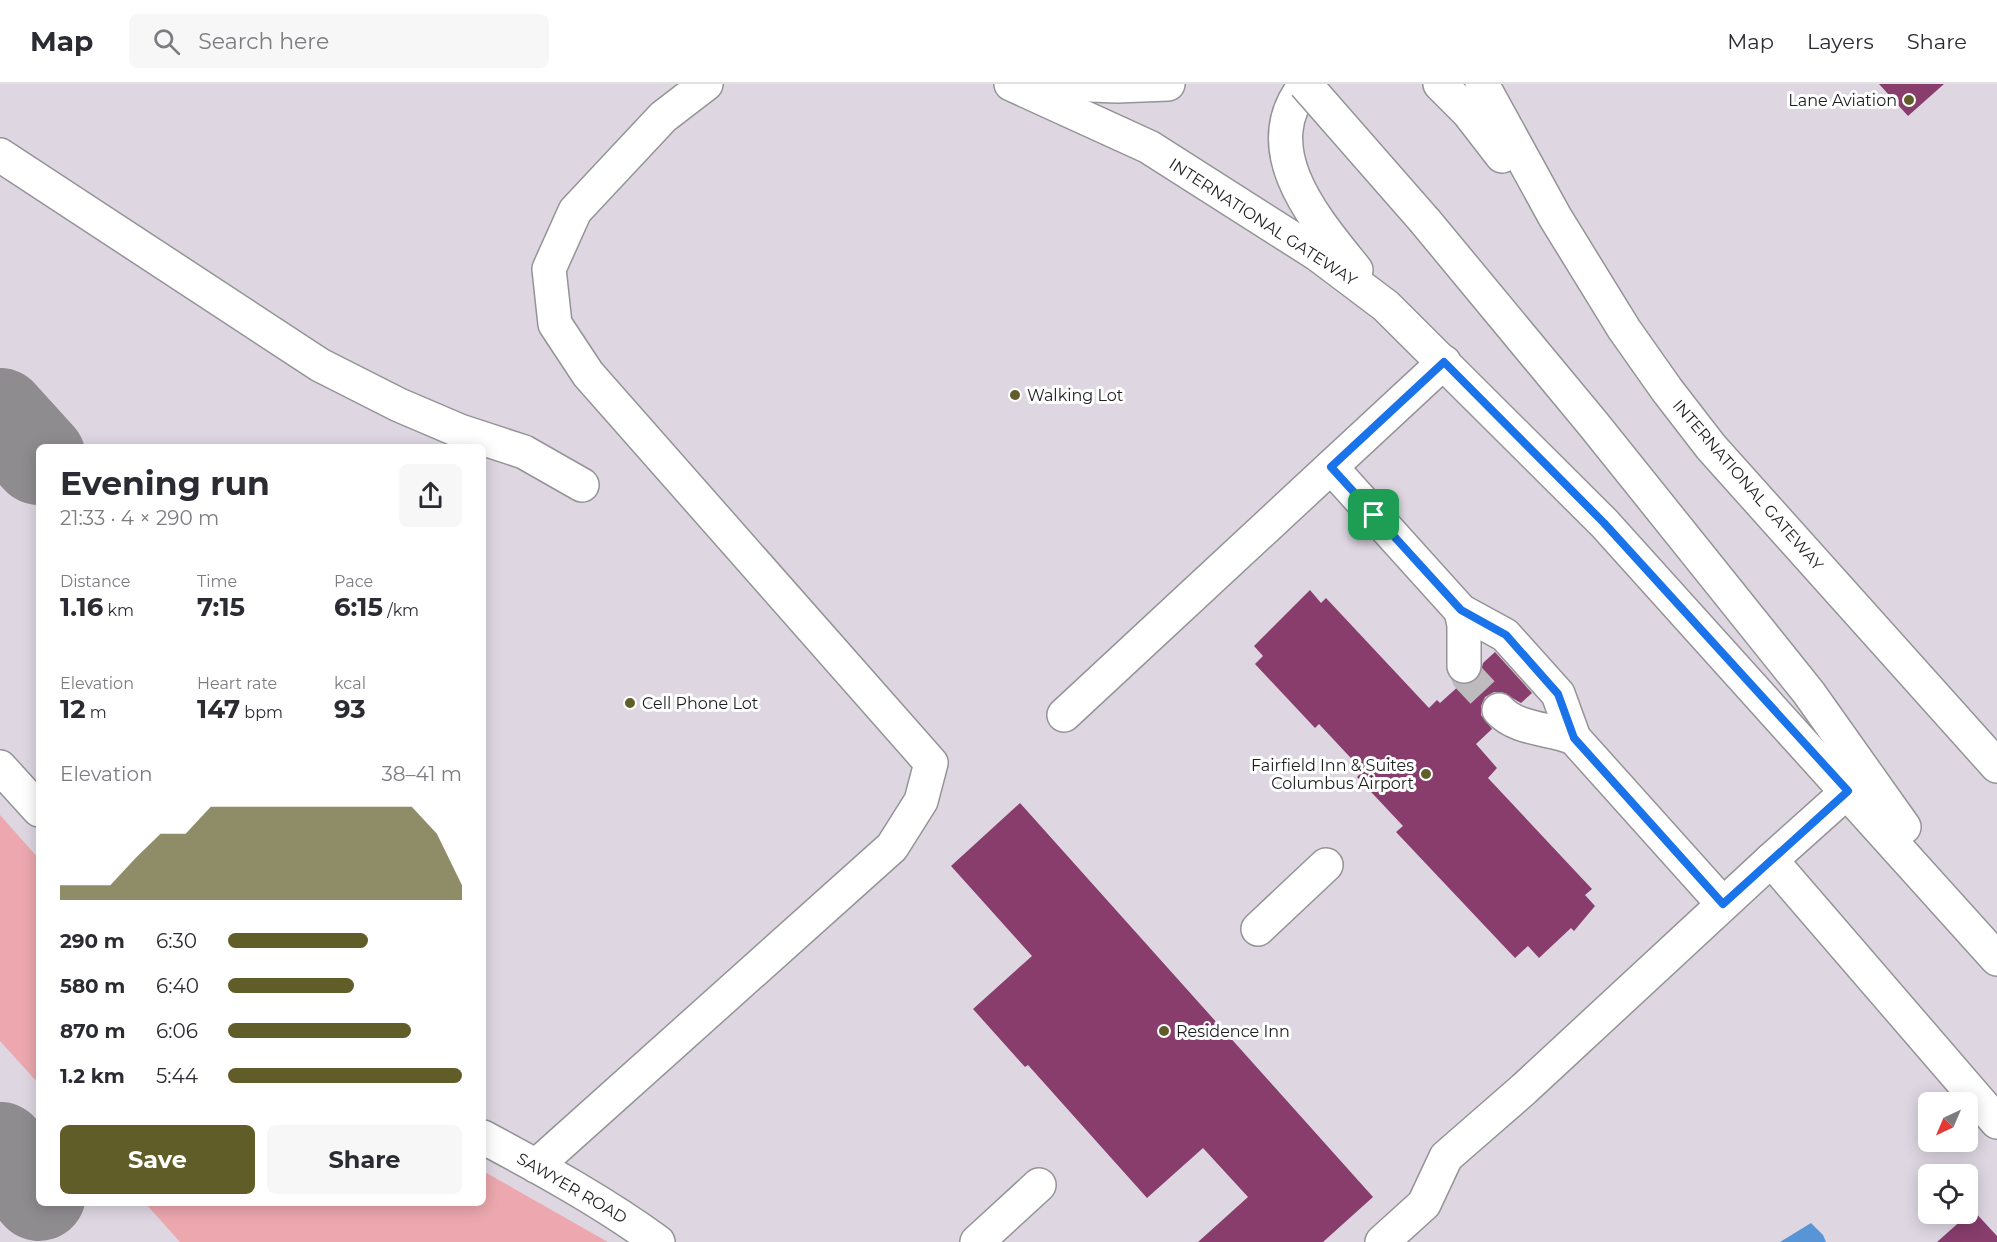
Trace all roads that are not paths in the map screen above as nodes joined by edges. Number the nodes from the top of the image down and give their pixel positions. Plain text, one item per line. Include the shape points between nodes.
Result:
1 (706, 84) edge
2 (1011, 84) edge
3 (1064, 84) edge
4 (1168, 84) edge
5 (1305, 84) edge
6 (1440, 84) edge
7 (1482, 84) edge
8 (0, 155) edge
9 (1386, 306) junction
10 (1624, 329) junction
11 (1444, 362) junction
12 (1331, 467) junction
13 (582, 485) dead end
14 (1461, 610) junction
15 (1464, 666) tunnel mouth
16 (1499, 710) tunnel mouth
17 (1064, 715) dead end
18 (1574, 738) junction
19 (1997, 766) edge
20 (0, 767) edge
21 (1848, 791) junction
22 (36, 807) edge
23 (1771, 860) junction
24 (1326, 865) dead end
25 (1723, 904) junction
26 (1258, 929) dead end
27 (1997, 958) edge
28 (1997, 1122) edge
29 (486, 1139) edge
30 (536, 1166) junction
31 (1039, 1185) dead end
32 (658, 1242) edge
33 (976, 1242) edge
34 (1382, 1242) edge

1 - 30 main road via 663,117 575,211 549,269 555,324 588,374 931,763 921,801 892,847
2 - 9 main road, INTERNATIONAL GATEWAY via 1149,147 1317,254
3 - 4 main road
5 - 9 main road via 1286,129 1289,168 1299,191 1327,232
5 - 27 main road, bridge via 1594,424 1809,693
6 - 10 main road via 1493,144
7 - 10 main road, INTERNATIONAL GATEWAY via 1555,217
8 - 13 main road via 321,365 399,405 524,452
9 - 11 main road, INTERNATIONAL GATEWAY
10 - 19 main road, INTERNATIONAL GATEWAY via 1711,447
11 - 12 main road
11 - 21 main road, INTERNATIONAL GATEWAY via 1604,523
12 - 14 main road
12 - 17 main road
14 - 15 main road
14 - 18 main road via 1506,635 1558,694
16 - 18 main road via 1515,723
18 - 25 main road
20 - 22 main road
21 - 23 main road
21 - 27 main road, INTERNATIONAL GATEWAY
23 - 25 main road
23 - 28 main road
24 - 26 main road
25 - 34 main road via 1446,1157 1424,1204
29 - 30 main road, SAWYER ROAD
30 - 32 main road, SAWYER ROAD
31 - 33 main road

